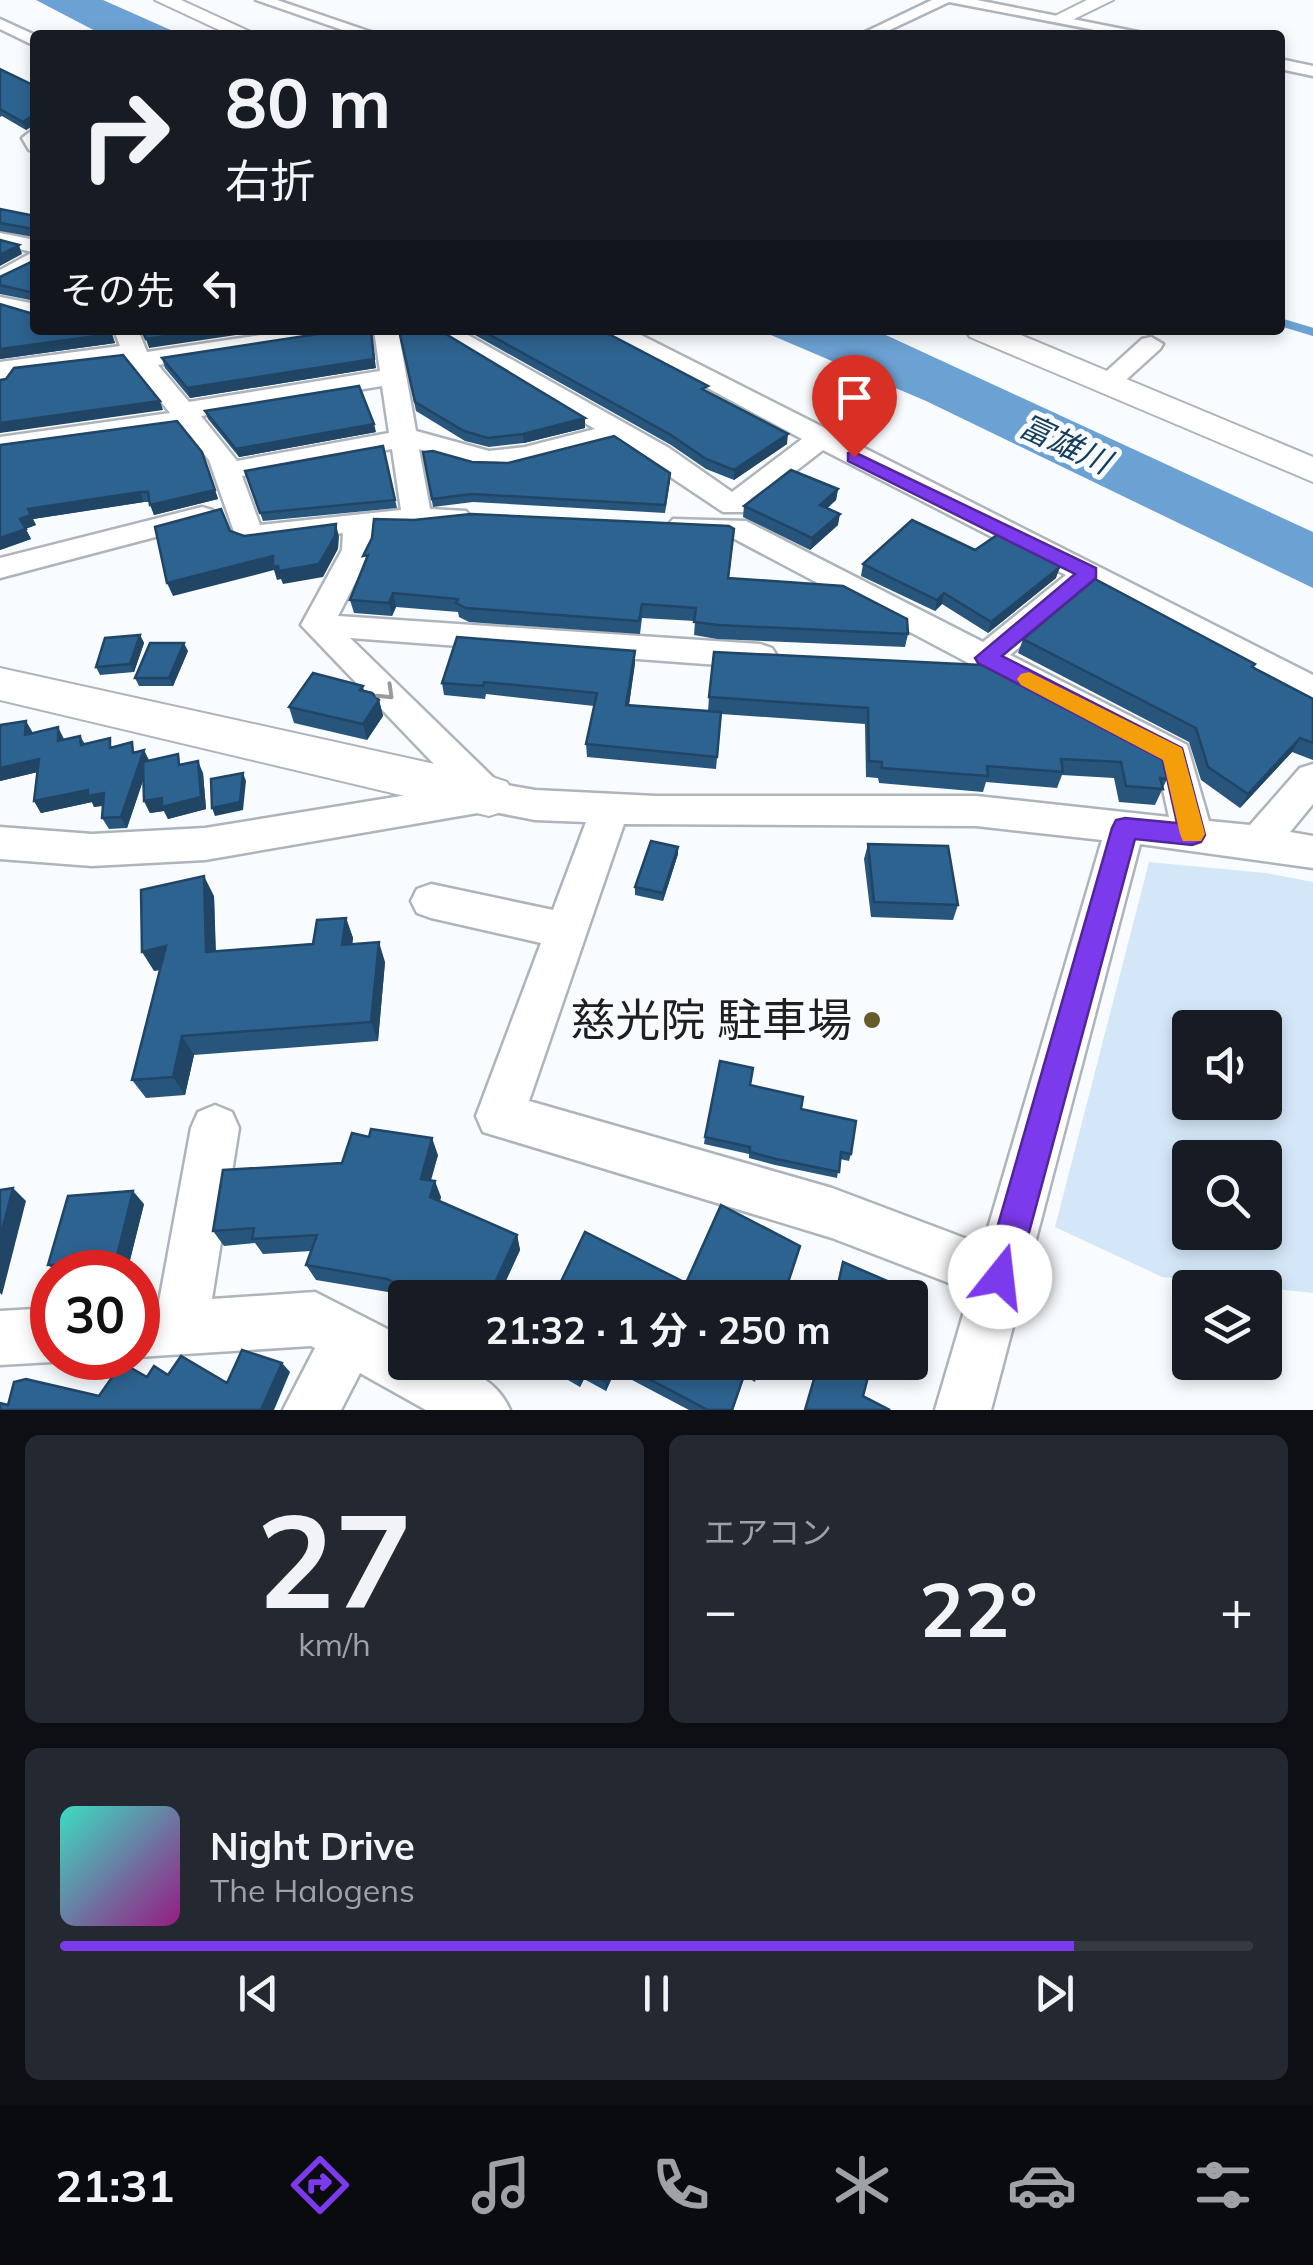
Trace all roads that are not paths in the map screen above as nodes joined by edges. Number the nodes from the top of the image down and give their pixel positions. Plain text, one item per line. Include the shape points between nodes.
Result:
1 (165, 0) edge
2 (263, 0) edge
3 (943, 0) edge
4 (954, 0) edge
5 (1103, 0) edge
6 (1063, 18) junction
7 (0, 23) edge
8 (354, 29) junction
9 (235, 30) edge
10 (350, 30) edge
11 (357, 30) edge
12 (878, 30) edge
13 (1121, 30) edge
14 (30, 38) edge
15 (1285, 65) edge
16 (1313, 71) edge
17 (0, 239) edge
18 (30, 245) edge
19 (30, 261) edge
20 (0, 280) edge
21 (0, 304) edge
22 (30, 310) edge
23 (274, 335) edge
24 (387, 335) edge
25 (451, 335) edge
26 (621, 335) edge
27 (993, 335) edge
28 (232, 338) edge
29 (1151, 344) dead end
30 (133, 347) edge
31 (394, 376) junction
32 (0, 380) edge
33 (1108, 383) junction
34 (184, 415) junction
35 (618, 431) junction
36 (406, 438) junction
37 (819, 440) junction
38 (0, 445) edge
39 (226, 472) junction
40 (1313, 472) edge
41 (238, 508) junction
42 (491, 516) edge
43 (417, 520) junction
44 (358, 523) junction
45 (660, 524) edge
46 (0, 568) edge
47 (1089, 573) junction
48 (317, 625) junction
49 (794, 658) edge
50 (996, 663) junction
51 (930, 664) edge
52 (0, 684) edge
53 (1313, 690) edge
54 (1313, 778) edge
55 (489, 796) junction
56 (610, 808) junction
57 (1125, 828) junction
58 (1192, 835) junction
59 (1259, 842) junction
60 (0, 843) edge
61 (1313, 852) edge
62 (431, 901) dead end
63 (566, 931) junction
64 (215, 1128) dead end
65 (1000, 1277) junction
66 (160, 1328) edge
67 (30, 1336) edge
68 (0, 1338) edge
69 (350, 1338) junction
70 (311, 1410) edge
71 (482, 1410) edge
72 (962, 1410) edge

1 - 9 street
2 - 8 street
3 - 12 street
4 - 6 street
5 - 6 street
6 - 13 street
7 - 14 street
8 - 10 street
8 - 11 street
15 - 16 street
17 - 18 street
19 - 20 street
21 - 22 street
23 - 28 street
24 - 31 street
25 - 35 street
26 - 37 street
27 - 33 street
28 - 30 street
29 - 33 street
30 - 32 street via 8,368
30 - 34 street
31 - 34 street
31 - 36 street
33 - 40 street
34 - 38 street
34 - 39 street via 222,458
35 - 36 street via 494,460
35 - 37 street via 733,506
36 - 39 street
36 - 43 street
37 - 47 street
39 - 41 street
41 - 44 street via 248,536
41 - 46 street
42 - 43 street
43 - 44 street
44 - 48 street via 357,550
45 - 50 street via 735,527
47 - 50 street
47 - 53 street
48 - 49 street
48 -> 55 street
50 - 51 street
50 - 58 street via 1174,755
52 - 55 street
54 - 59 street
55 - 56 street
55 - 60 street via 205,844 92,850
56 - 57 street via 976,811
56 - 63 street
57 - 58 street
57 - 65 street via 1042,1067
58 - 59 street
59 - 61 street
62 - 63 street
63 - 65 street via 500,1116 832,1213
64 - 66 street
65 - 72 street
66 - 69 street via 316,1319
67 - 68 street
69 - 70 street
69 - 71 street

